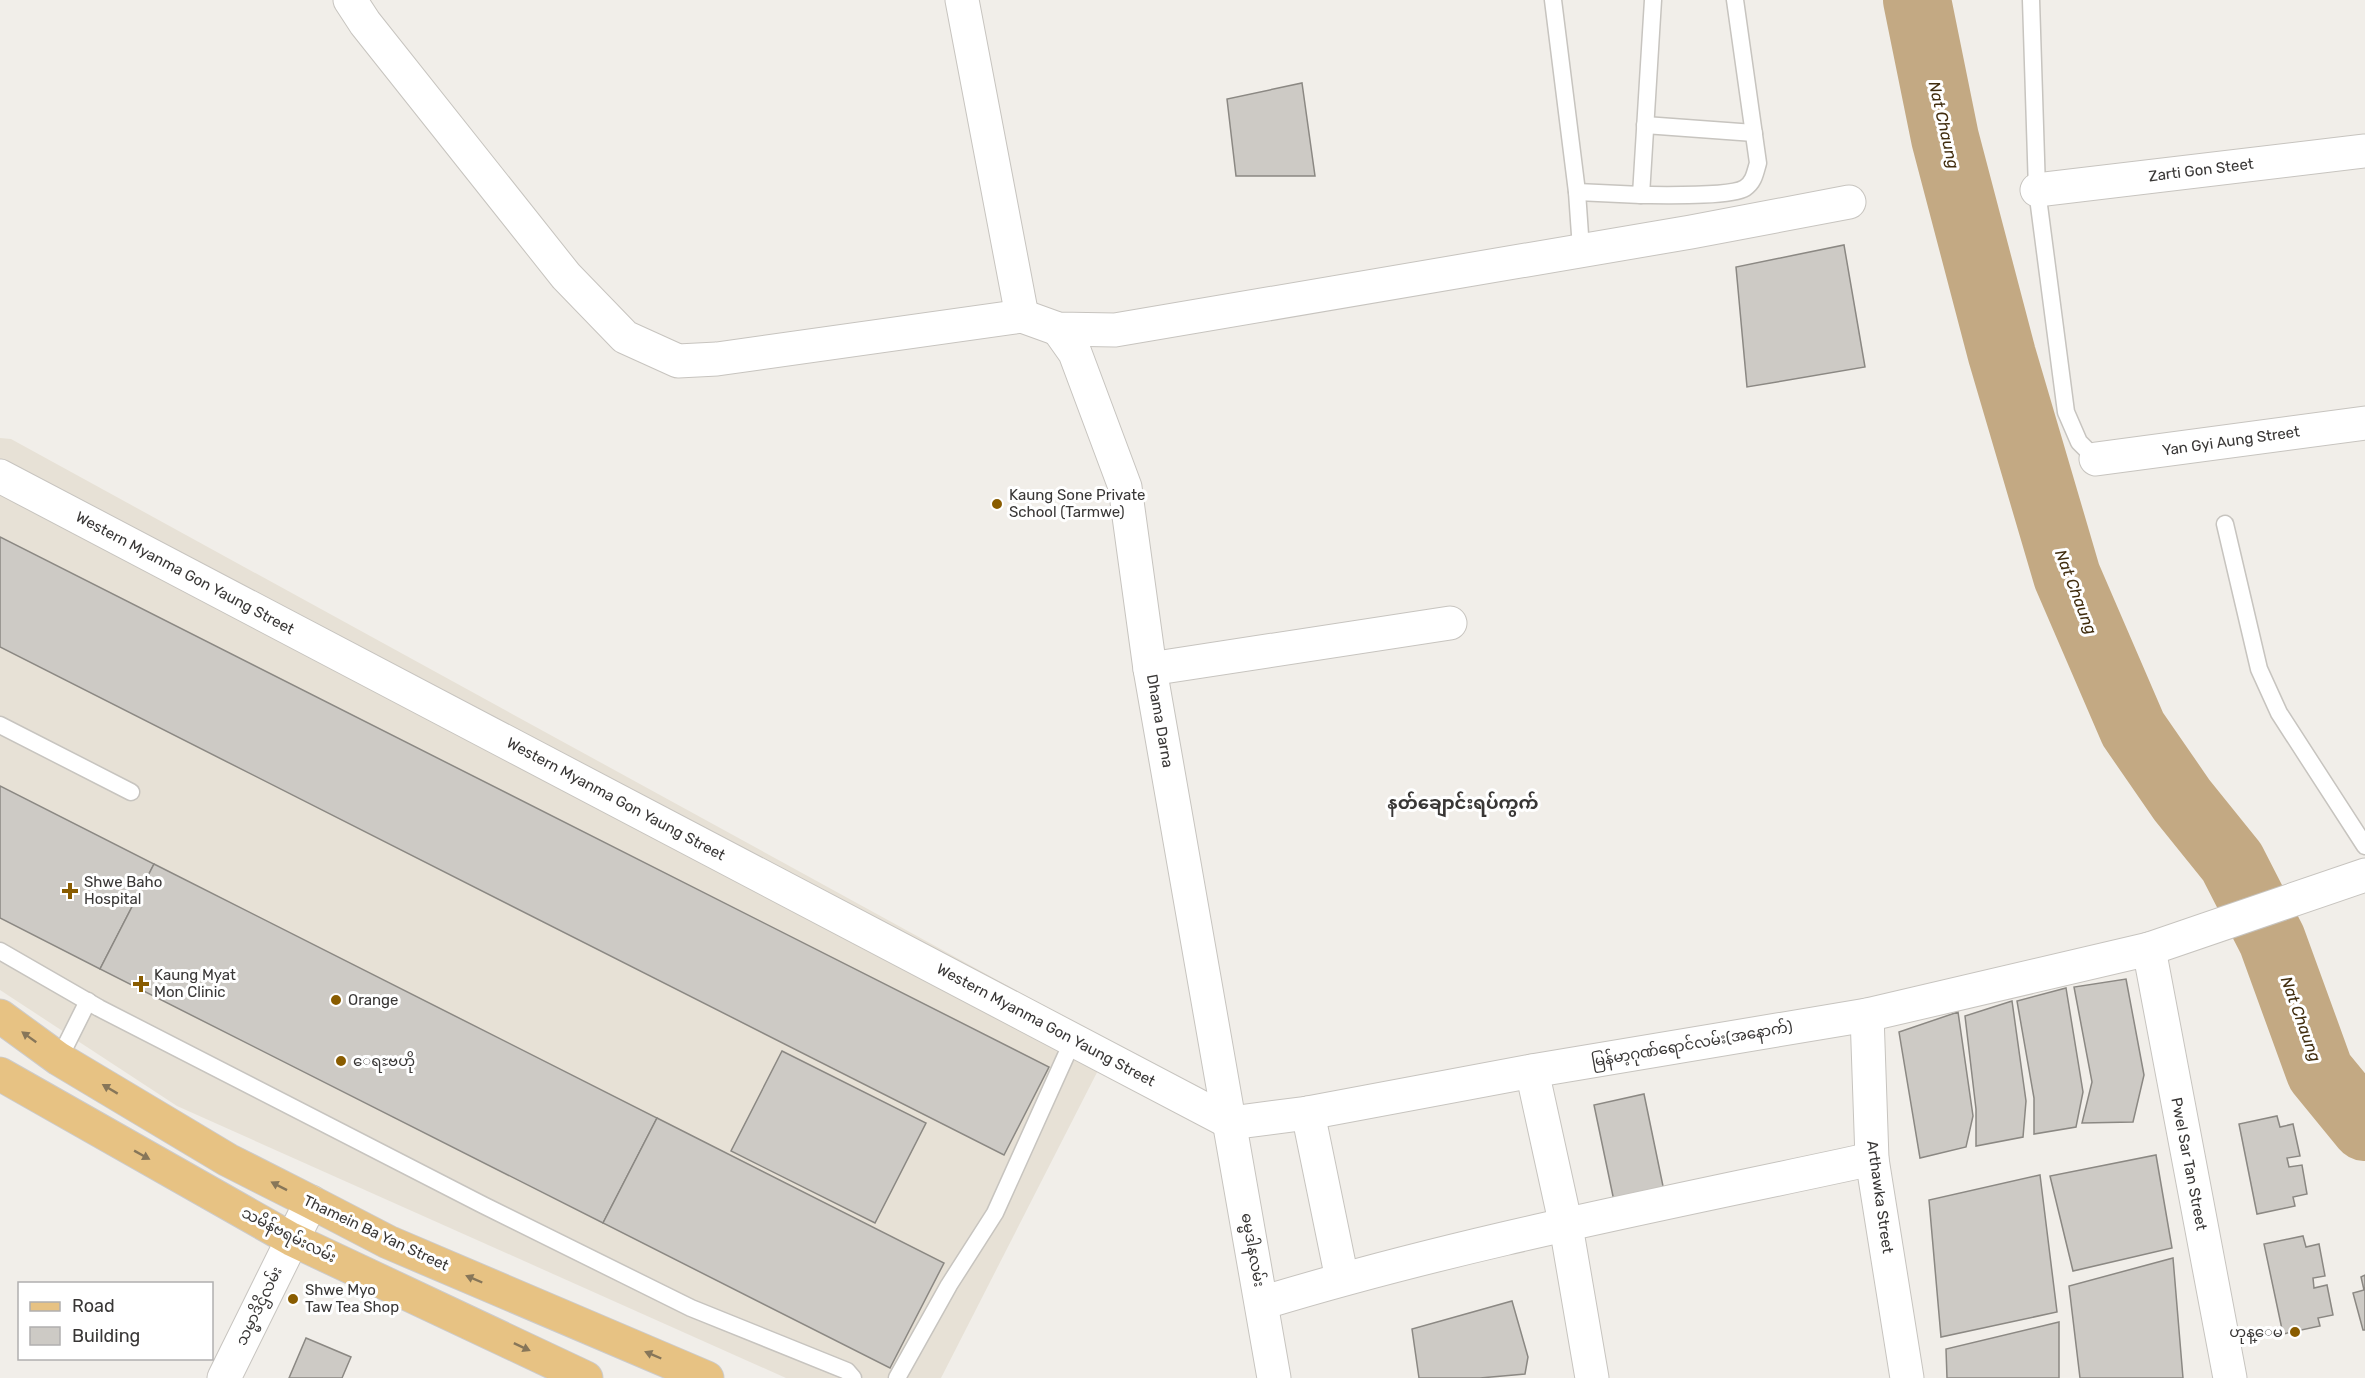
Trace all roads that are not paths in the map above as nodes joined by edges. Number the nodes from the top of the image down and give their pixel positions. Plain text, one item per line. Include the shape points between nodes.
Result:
1 (350, 0) edge
2 (962, 0) edge
3 (1553, 0) edge
4 (1653, 0) edge
5 (1735, 0) edge
6 (2031, 0) edge
7 (1646, 125) junction
8 (1754, 133) junction
9 (2365, 151) edge
10 (2037, 190) junction
11 (1577, 192) junction
12 (1641, 195) junction
13 (1849, 202) dead end
14 (1581, 249) junction
15 (1022, 316) junction
16 (1058, 329) junction
17 (2365, 423) edge
18 (2096, 459) joint
19 (0, 476) edge
20 (2224, 524) dead end
21 (1450, 623) dead end
22 (1150, 669) junction
23 (0, 725) edge
24 (131, 792) dead end
25 (2365, 846) edge
26 (2365, 875) edge
27 (2149, 949) junction
28 (0, 951) edge
29 (88, 1001) junction
30 (1867, 1015) junction
31 (0, 1016) edge
32 (1073, 1040) junction
33 (59, 1059) junction
34 (1532, 1071) junction
35 (0, 1074) edge
36 (1308, 1113) junction
37 (1231, 1123) junction
38 (1872, 1159) junction
39 (310, 1202) junction
40 (1566, 1226) junction
41 (291, 1239) junction
42 (1342, 1279) junction
43 (1262, 1303) junction
44 (224, 1378) edge
45 (586, 1378) edge
46 (707, 1378) edge
47 (853, 1378) edge
48 (897, 1378) edge
49 (1274, 1378) edge
50 (1592, 1378) edge
51 (1907, 1378) edge
52 (2230, 1378) edge

1 - 15 street via 566,276 625,337 652,351 678,361 717,359
2 - 15 street
3 - 11 lane
4 - 7 lane
5 - 8 lane
6 - 10 lane
7 - 8 lane
7 - 12 lane
8 - 12 lane via 1758,164 1753,180 1744,189
9 - 10 street, Zarti Gon Steet
10 - 18 lane via 2066,412 2079,442
11 - 12 lane
11 - 14 lane
13 - 14 street
14 - 16 street via 1115,330
15 - 16 street
16 - 22 street, Dhama Darna via 1075,353 1125,487
17 - 18 street, Yan Gyi Aung Street
19 - 32 street, Western Myanma Gon Yaung Street
20 - 25 lane via 2259,669 2278,712
21 - 22 street
22 - 37 street, Dhama Darna
23 - 24 lane
26 - 27 street, မြန်မာ့ဂုဏ်ရောင်လမ်း(အနောက်)
27 - 30 street, မြန်မာ့ဂုဏ်ရောင်လမ်း(အနောက်)
27 - 52 street, Pwel Sar Tan Street
28 - 29 lane
29 - 33 lane
29 - 47 lane via 472,1200 681,1303 847,1371
30 - 34 street, မြန်မာ့ဂုဏ်ရောင်လမ်း(အနောက်)
30 - 38 street, Arthawka Street
33 -> 31 main road
32 - 37 street, Western Myanma Gon Yaung Street
32 - 48 lane via 995,1213
39 -> 33 main road, Thamein Ba Yan Street via 228,1160
34 - 36 street, မြန်မာ့ဂုဏ်ရောင်လမ်း(အနောက်)
34 - 40 street
35 -> 41 main road, သမိန်ဗရမ်းလမ်း
36 - 37 street, မြန်မာ့ဂုဏ်ရောင်လမ်း(အနောက်)
36 - 42 street
37 - 43 street, ဓမ္မဒါနလမ်း
38 - 40 street
38 - 51 street, Arthawka Street
39 - 41 street, သမ္မာဒိဌိလမ်း
46 -> 39 main road, Thamein Ba Yan Street via 388,1242
40 - 42 street
40 - 50 street
41 - 44 street, သမ္မာဒိဌိလမ်း
41 -> 45 main road, သမိန်ဗရမ်းလမ်း
42 - 43 street
43 - 49 street, ဓမ္မဒါနလမ်း

